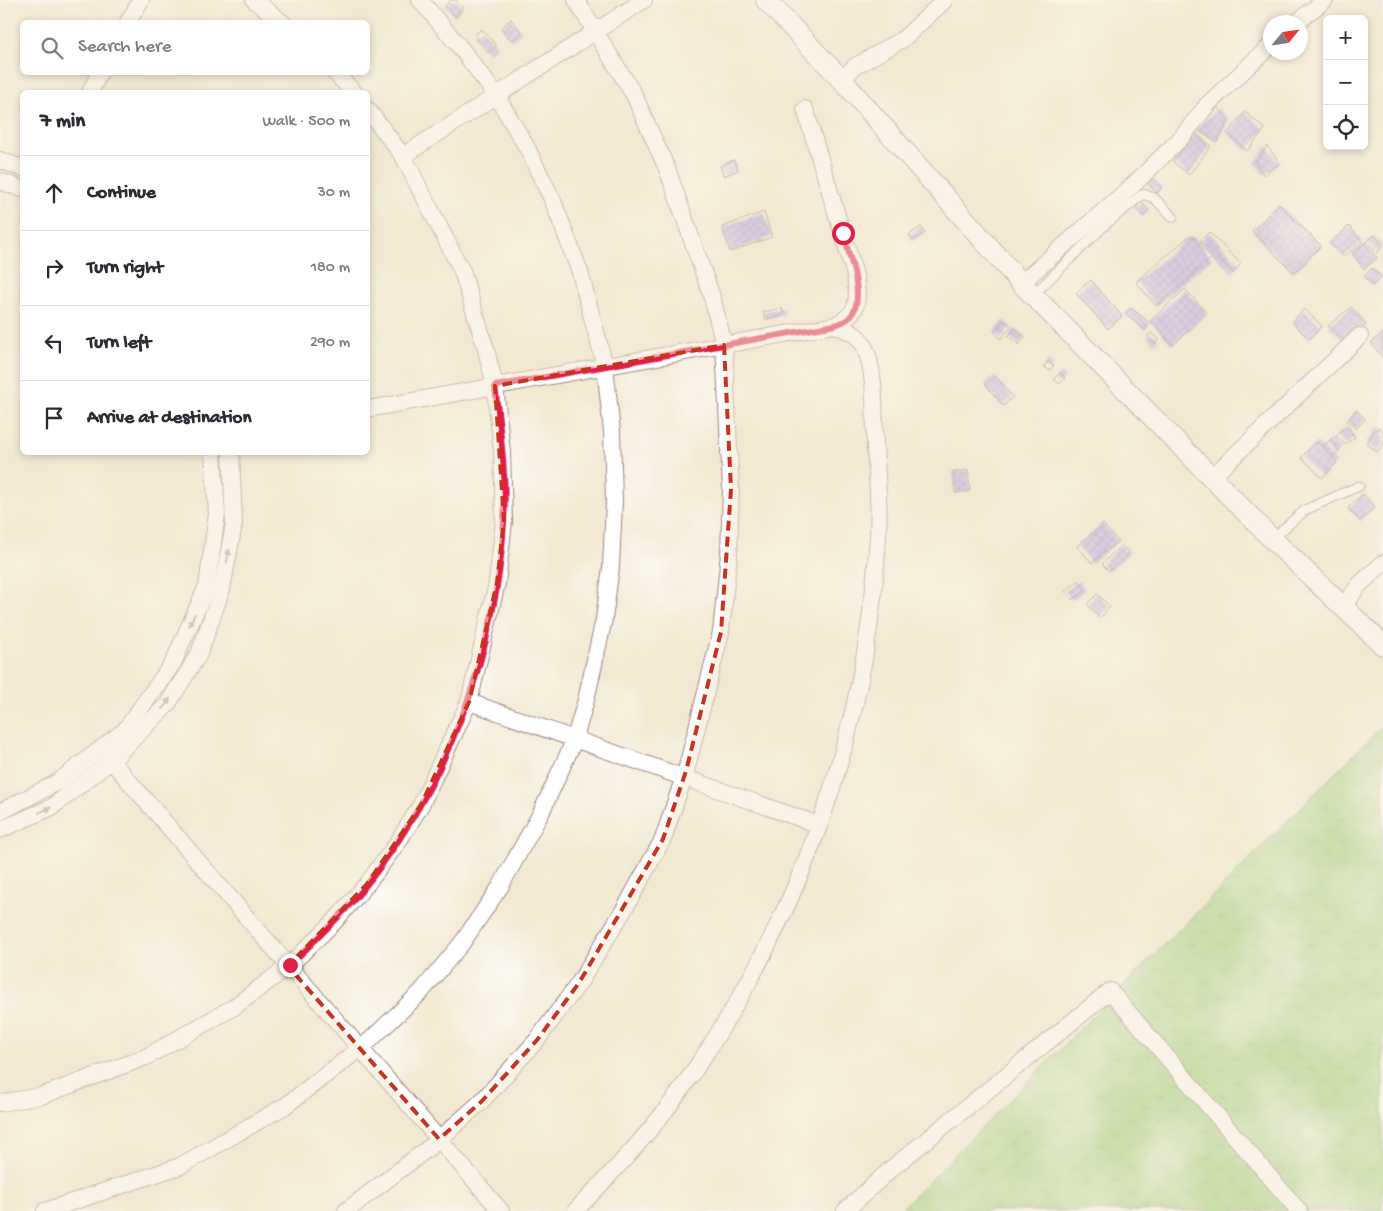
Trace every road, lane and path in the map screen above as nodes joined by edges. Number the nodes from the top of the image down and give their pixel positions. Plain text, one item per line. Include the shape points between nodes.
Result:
1 (141, 0) edge
2 (254, 0) edge
3 (420, 0) edge
4 (576, 0) edge
5 (644, 0) edge
6 (766, 0) edge
7 (1325, 0) edge
8 (944, 1) edge
9 (1306, 15) edge
10 (129, 20) edge
11 (279, 20) edge
12 (1263, 53) edge
13 (98, 75) edge
14 (337, 75) edge
15 (842, 80) junction
16 (91, 90) edge
17 (352, 90) edge
18 (805, 109) dead end
19 (370, 113) edge
20 (403, 156) junction
21 (0, 160) edge
22 (20, 167) edge
23 (0, 181) edge
24 (20, 188) edge
25 (1173, 217) dead end
26 (1027, 289) junction
27 (835, 325) junction
28 (1360, 336) dead end
29 (724, 345) junction
30 (605, 366) junction
31 (495, 386) junction
32 (370, 409) edge
33 (213, 455) edge
34 (231, 455) edge
35 (1212, 478) junction
36 (1359, 486) dead end
37 (1272, 539) junction
38 (1383, 563) edge
39 (1343, 607) junction
40 (1383, 644) edge
41 (469, 702) junction
42 (106, 755) junction
43 (0, 812) edge
44 (820, 825) junction
45 (0, 830) edge
46 (0, 1103) edge
47 (45, 1211) edge
48 (346, 1211) edge
49 (501, 1211) edge
50 (575, 1211) edge
51 (845, 1211) edge
52 (1299, 1211) edge

1 - 10 street
2 - 11 street
3 - 30 street via 496,95 526,146 553,201 580,272
4 - 29 street via 634,95 668,171 712,297
5 - 20 street
6 - 15 street
7 - 9 street
8 - 15 street via 903,39 854,67
12 - 26 street via 1208,104 1180,138
13 - 16 street
14 - 17 street
15 - 26 street
18 - 27 street via 850,258 857,294 856,309 849,318
19 - 20 street
20 - 31 street via 462,271
21 - 22 street
23 - 24 street
25 - 26 lane via 1154,198 1143,194
26 - 35 street
27 - 29 street
27 - 44 street via 852,332 863,343 870,364 878,534 871,617 861,680
28 - 35 street
29 - 30 street
29 - 48 street via 732,489 721,632 686,771 663,839 579,983 537,1040 481,1102 442,1137
30 - 31 street
30 - 47 street via 612,432 614,501 612,567 604,620 574,741 541,813 500,888 462,943 420,992 366,1044 284,1106 180,1166
31 - 32 street
31 - 41 street via 502,452 504,521 497,583
33 -> 42 street via 217,514 207,586 173,663
42 -> 34 street via 167,704 198,654 222,589 234,524
35 - 37 street
36 - 37 lane via 1305,510
37 - 39 street
38 - 39 street via 1359,585
39 - 40 street
41 - 44 street
41 - 46 street via 421,805 398,842 334,922 290,965 234,1007 146,1057 41,1096
42 - 43 street
45 -> 42 street via 52,808
42 - 49 street
44 - 50 street via 766,953 728,1018 684,1085 629,1155
51 - 52 street via 892,1168 1110,991

